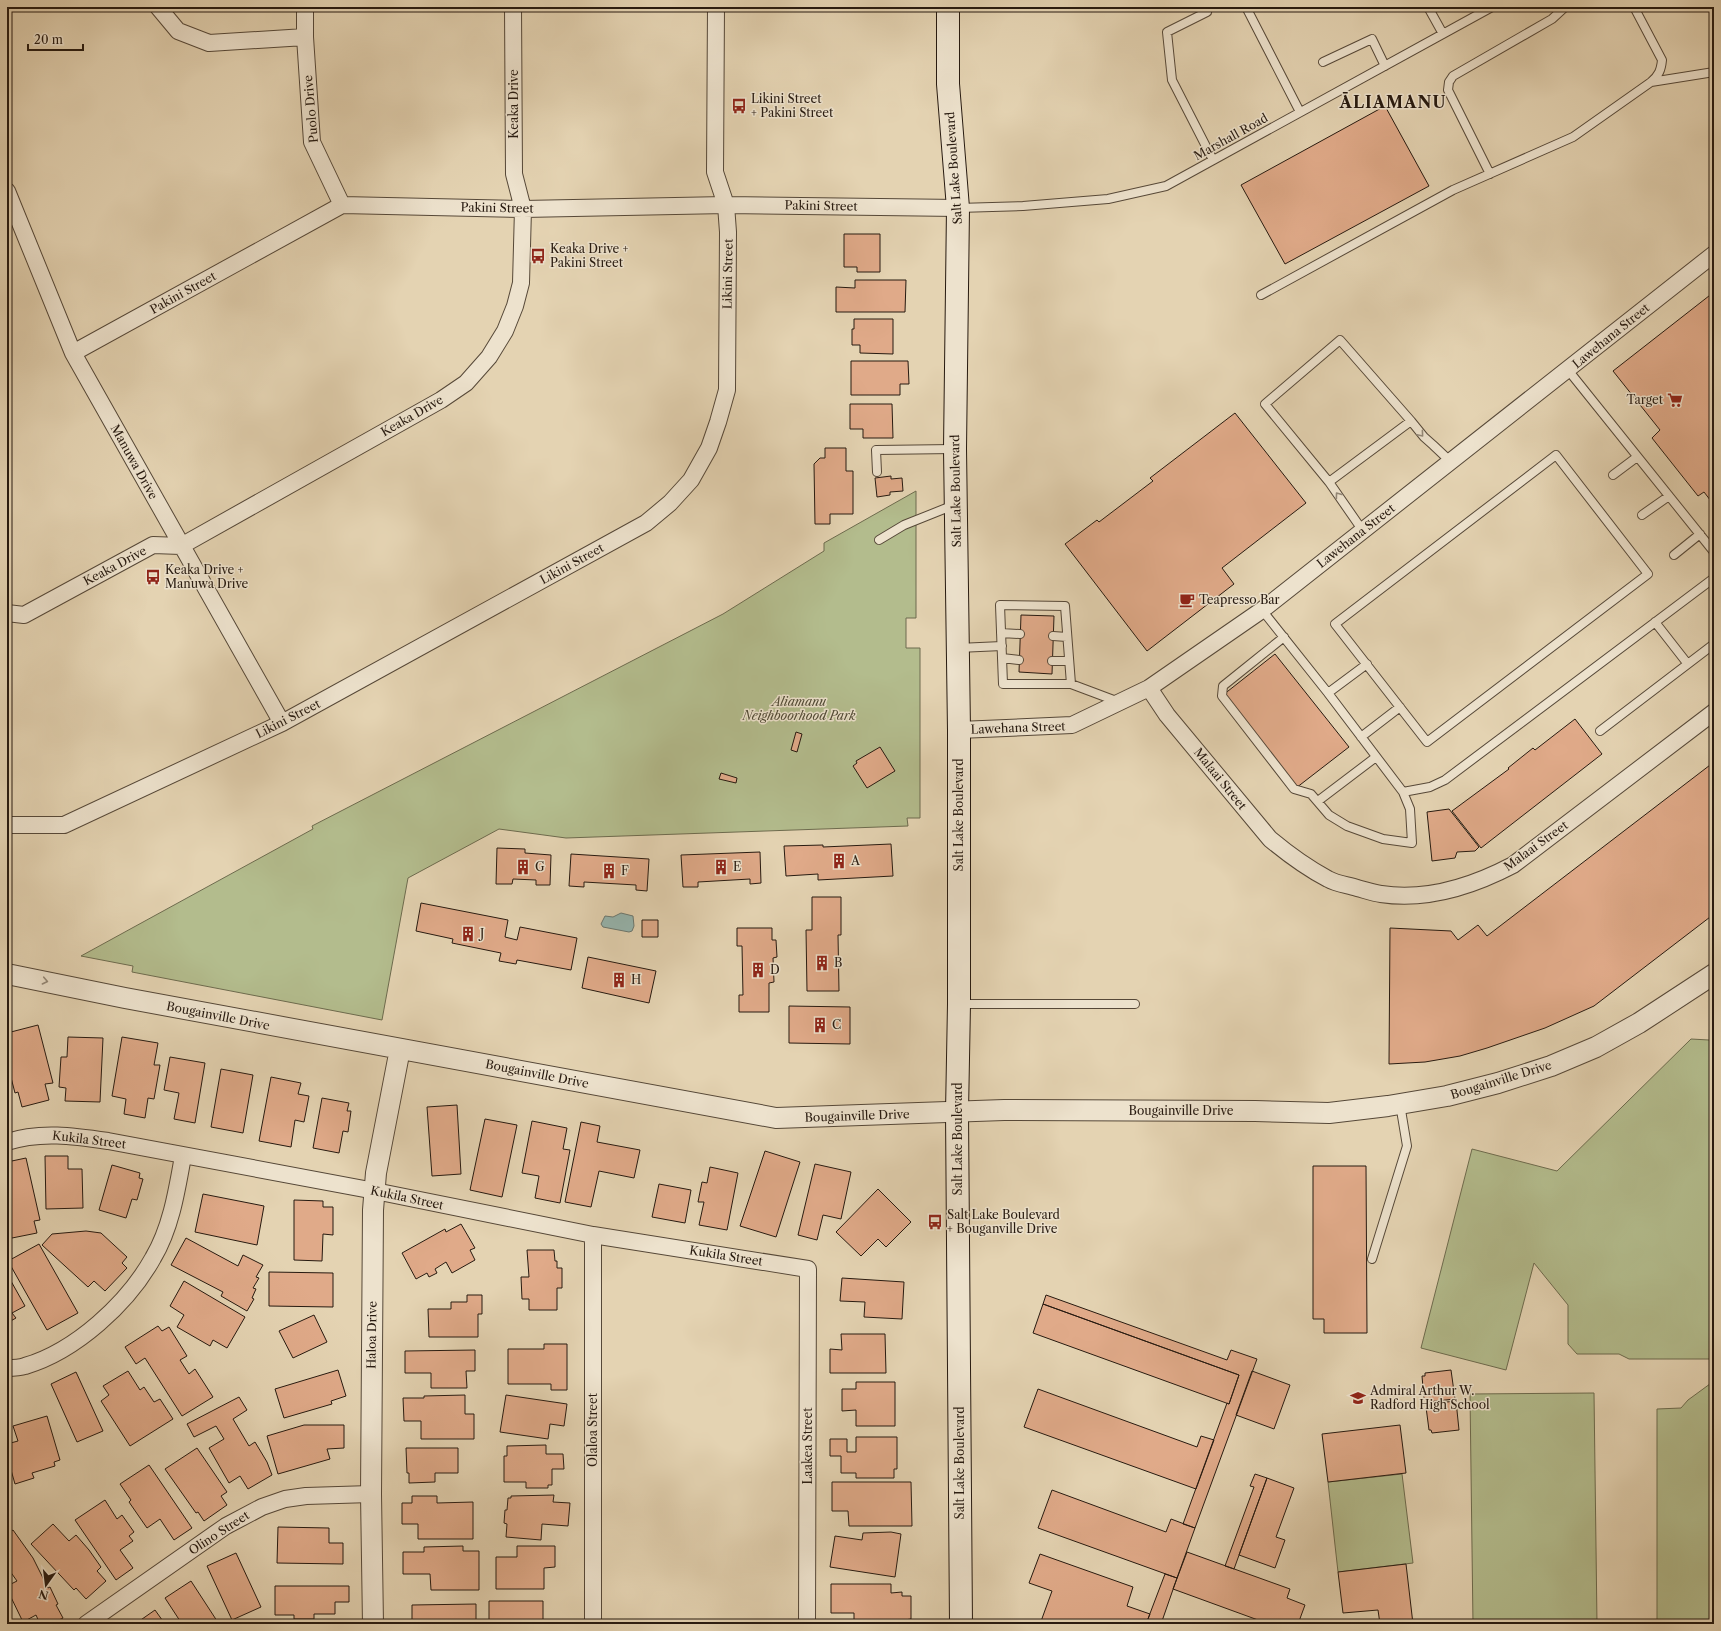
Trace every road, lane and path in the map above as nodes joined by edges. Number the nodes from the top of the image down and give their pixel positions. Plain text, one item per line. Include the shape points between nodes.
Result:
1 (158, 7) edge
2 (305, 7) edge
3 (513, 7) edge
4 (716, 7) edge
5 (948, 7) edge
6 (1205, 7) edge
7 (1246, 7) edge
8 (1428, 7) edge
9 (1492, 7) edge
10 (1565, 7) edge
11 (1634, 7) edge
12 (1443, 34) junction
13 (305, 37) junction
14 (1323, 62) dead end
15 (1385, 66) junction
16 (1714, 72) edge
17 (1651, 82) junction
18 (1300, 112) junction
19 (1213, 160) junction
20 (1490, 174) junction
21 (7, 191) edge
22 (342, 205) junction
23 (726, 205) junction
24 (958, 208) junction
25 (522, 209) junction
26 (1714, 254) edge
27 (1261, 295) dead end
28 (73, 353) junction
29 (1568, 370) junction
30 (1411, 421) junction
31 (955, 449) junction
32 (1637, 457) junction
33 (1451, 462) junction
34 (877, 472) dead end
35 (1613, 475) dead end
36 (1329, 482) junction
37 (1669, 496) junction
38 (957, 504) junction
39 (1642, 515) dead end
40 (1363, 531) junction
41 (1700, 534) junction
42 (878, 540) dead end
43 (181, 546) junction
44 (1714, 552) edge
45 (1674, 555) dead end
46 (1714, 578) edge
47 (1262, 610) junction
48 (7, 613) edge
49 (1655, 622) junction
50 (1001, 633) junction
51 (1020, 634) dead end
52 (1053, 636) dead end
53 (1067, 637) junction
54 (1284, 637) junction
55 (1714, 644) edge
56 (1002, 646) junction
57 (958, 648) junction
58 (1002, 658) junction
59 (1019, 660) dead end
60 (1052, 661) dead end
61 (1069, 661) junction
62 (1687, 663) junction
63 (1366, 664) junction
64 (1071, 684) junction
65 (1149, 688) junction
66 (1328, 693) junction
67 (1120, 702) junction
68 (1400, 706) junction
69 (1714, 712) edge
70 (282, 723) junction
71 (959, 730) junction
72 (1600, 731) dead end
73 (1361, 737) junction
74 (1376, 757) junction
75 (1404, 792) junction
76 (1318, 801) junction
77 (7, 825) edge
78 (7, 974) edge
79 (1714, 974) edge
80 (959, 1004) junction
81 (1136, 1004) dead end
82 (400, 1049) junction
83 (1400, 1104) junction
84 (957, 1112) junction
85 (7, 1142) edge
86 (183, 1156) junction
87 (375, 1191) junction
88 (593, 1235) junction
89 (1372, 1259) dead end
90 (808, 1269) joint
91 (7, 1368) edge
92 (371, 1494) junction
93 (86, 1624) edge
94 (373, 1624) edge
95 (593, 1624) edge
96 (807, 1624) edge
97 (961, 1624) edge

1 - 13 street via 178,31 209,43
2 - 13 street, Puolo Drive
3 - 25 street, Keaka Drive via 514,174
4 - 23 street, Likini Street via 715,172
5 - 24 main road, Salt Lake Boulevard via 948,84
6 - 19 lane via 1207,12 1167,32 1172,80
7 - 18 lane
8 - 12 lane
9 - 12 lane, Marshall Road
10 - 20 lane via 1552,19 1453,76 1449,82 1448,90
11 - 17 lane via 1662,60 1658,76
12 - 15 lane, Marshall Road
13 - 22 street, Puolo Drive via 312,142
14 - 15 lane via 1372,40
15 - 18 lane, Marshall Road
16 - 17 lane
17 - 20 lane via 1573,137
18 - 19 lane, Marshall Road
19 - 24 lane, Marshall Road via 1166,186 1108,199
20 - 27 lane via 1453,190
21 - 28 street, Manuwa Drive
22 - 25 street, Pakini Street
22 - 28 street, Pakini Street
23 - 24 street, Pakini Street
23 - 25 street, Pakini Street
23 - 70 street, Likini Street via 726,390 709,448 691,480 670,503 646,523
24 - 31 main road, Salt Lake Boulevard
25 - 43 street, Keaka Drive via 521,283 516,306 505,332 489,357 466,383 442,400
26 - 29 street, Lawehana Street
28 - 43 street, Manuwa Drive
29 - 32 lane
29 - 33 street, Lawehana Street
30 -> 33 lane via 1424,438
30 - 36 lane
30 - 36 lane via 1340,340 1265,404
31 - 34 lane via 876,450
31 - 38 main road, Salt Lake Boulevard
32 - 35 lane
32 - 37 lane
33 - 40 street, Lawehana Street
40 -> 36 lane
37 - 39 lane
37 - 41 lane
38 - 42 lane
38 - 57 main road, Salt Lake Boulevard
40 - 47 street, Lawehana Street
41 - 44 lane
41 - 45 lane
43 - 48 street, Keaka Drive via 153,545 24,615
43 - 70 street, Manuwa Drive
46 - 49 lane
47 - 54 lane
47 - 65 street, Lawehana Street
49 - 62 lane
49 - 75 lane via 1445,780 1430,787
50 - 51 lane
50 - 53 lane via 1000,605 1065,606
50 - 56 lane
52 - 53 lane
53 - 61 lane
54 - 66 lane
54 - 76 lane via 1223,686 1222,696 1294,789 1311,794
55 - 62 lane
56 - 57 lane
56 - 58 lane
57 - 71 main road, Salt Lake Boulevard
58 - 59 lane
58 - 64 lane via 1003,684
60 - 61 lane
61 - 64 lane
62 - 72 lane
63 - 66 lane
63 - 68 lane
63 - 68 lane via 1336,624 1556,455 1648,574 1427,742
64 - 67 lane
65 - 67 street, Lawehana Street
65 - 69 street, Malaai Street via 1167,715 1270,840 1329,880 1380,894 1403,896 1462,888 1513,865
66 - 73 lane
67 - 71 street, Lawehana Street via 1072,725
68 - 73 lane
70 - 77 street, Likini Street via 64,825
71 - 80 main road, Salt Lake Boulevard
73 - 74 lane
74 - 75 lane
74 - 76 lane
75 - 76 lane via 1410,809 1412,843 1383,839 1358,831 1330,815
78 -> 82 street, Bougainville Drive
79 - 83 street, Bougainville Drive via 1639,1023 1596,1047 1551,1066 1447,1096
80 - 81 lane
80 - 84 main road, Salt Lake Boulevard
82 - 84 street, Bougainville Drive via 776,1118
82 - 87 street, Haloa Drive via 376,1173
83 - 84 street, Bougainville Drive via 1329,1113 1074,1110
83 - 89 lane via 1407,1146
84 - 97 main road, Salt Lake Boulevard
85 - 86 street, Kukila Street via 44,1135 76,1137
86 - 87 street, Kukila Street
86 - 91 street via 177,1192 168,1222 154,1258 139,1281 96,1326 73,1343 30,1364
87 - 88 street, Kukila Street
87 - 92 street, Haloa Drive
88 - 90 street, Kukila Street
88 - 95 street, Olaloa Street
90 - 96 street, Laakea Street
92 - 93 street, Olino Street via 306,1496 285,1499 262,1507 226,1526
92 - 94 street, Haloa Drive

